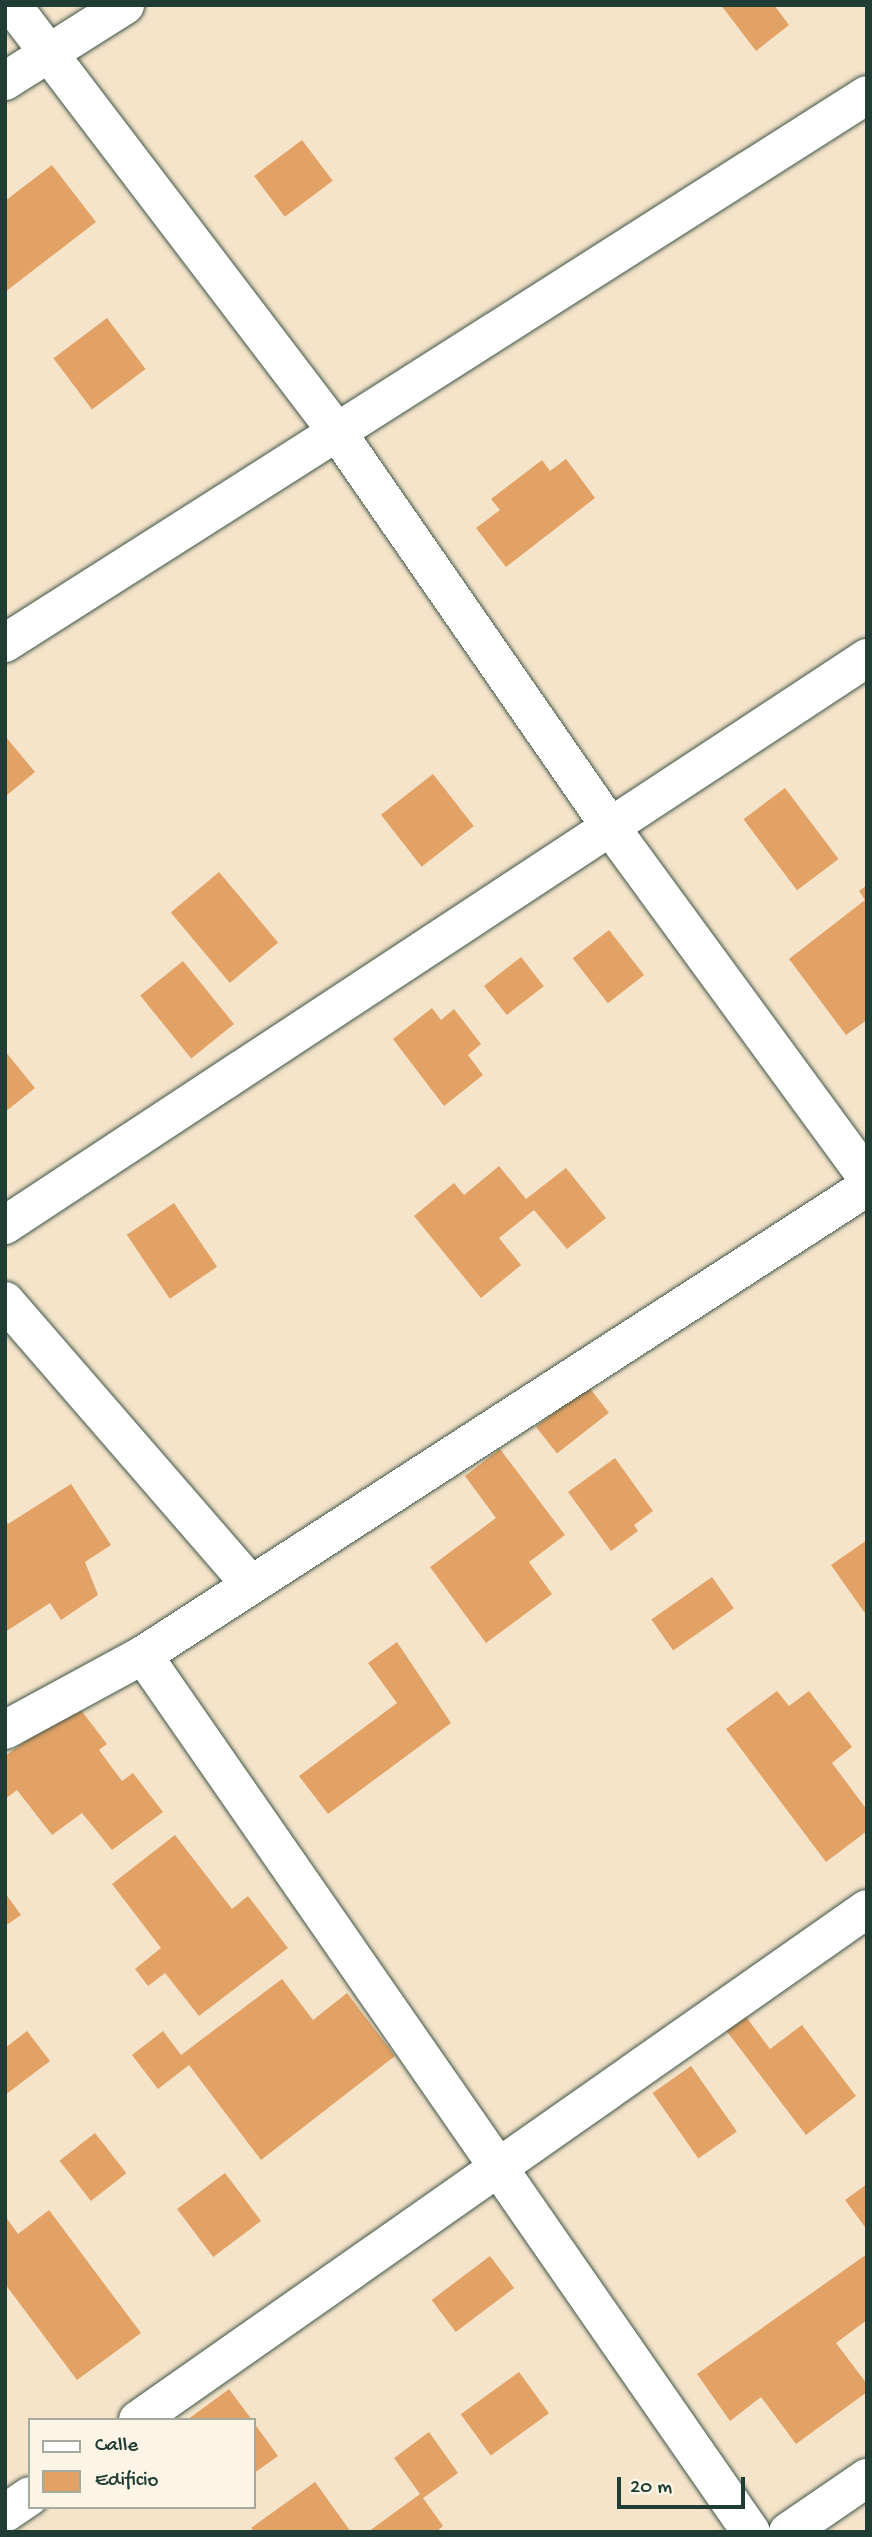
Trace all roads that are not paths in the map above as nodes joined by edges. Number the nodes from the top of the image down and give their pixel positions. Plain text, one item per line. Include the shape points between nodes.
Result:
1 (12, 5) edge
2 (125, 5) edge
3 (50, 53) junction
4 (5, 81) edge
5 (867, 95) edge
6 (337, 432) junction
7 (5, 643) edge
8 (867, 657) edge
9 (609, 825) junction
10 (867, 1178) edge
11 (867, 1187) edge
12 (5, 1225) edge
13 (5, 1301) edge
14 (249, 1583) junction
15 (143, 1655) junction
16 (5, 1730) edge
17 (867, 1909) edge
18 (499, 2167) junction
19 (141, 2418) edge
20 (867, 2478) edge
21 (28, 2497) edge
22 (5, 2513) edge
23 (751, 2532) edge
24 (788, 2532) edge

1 - 3 street
2 - 3 street
3 - 4 street
3 - 6 street
5 - 6 street
6 - 7 street
6 - 9 street
8 - 9 street
9 - 10 street
9 - 12 street
11 - 14 street
13 - 14 street
14 - 15 street
15 - 16 street
15 - 18 street
17 - 18 street
18 - 19 street
18 - 23 street
20 - 24 street
21 - 22 street

